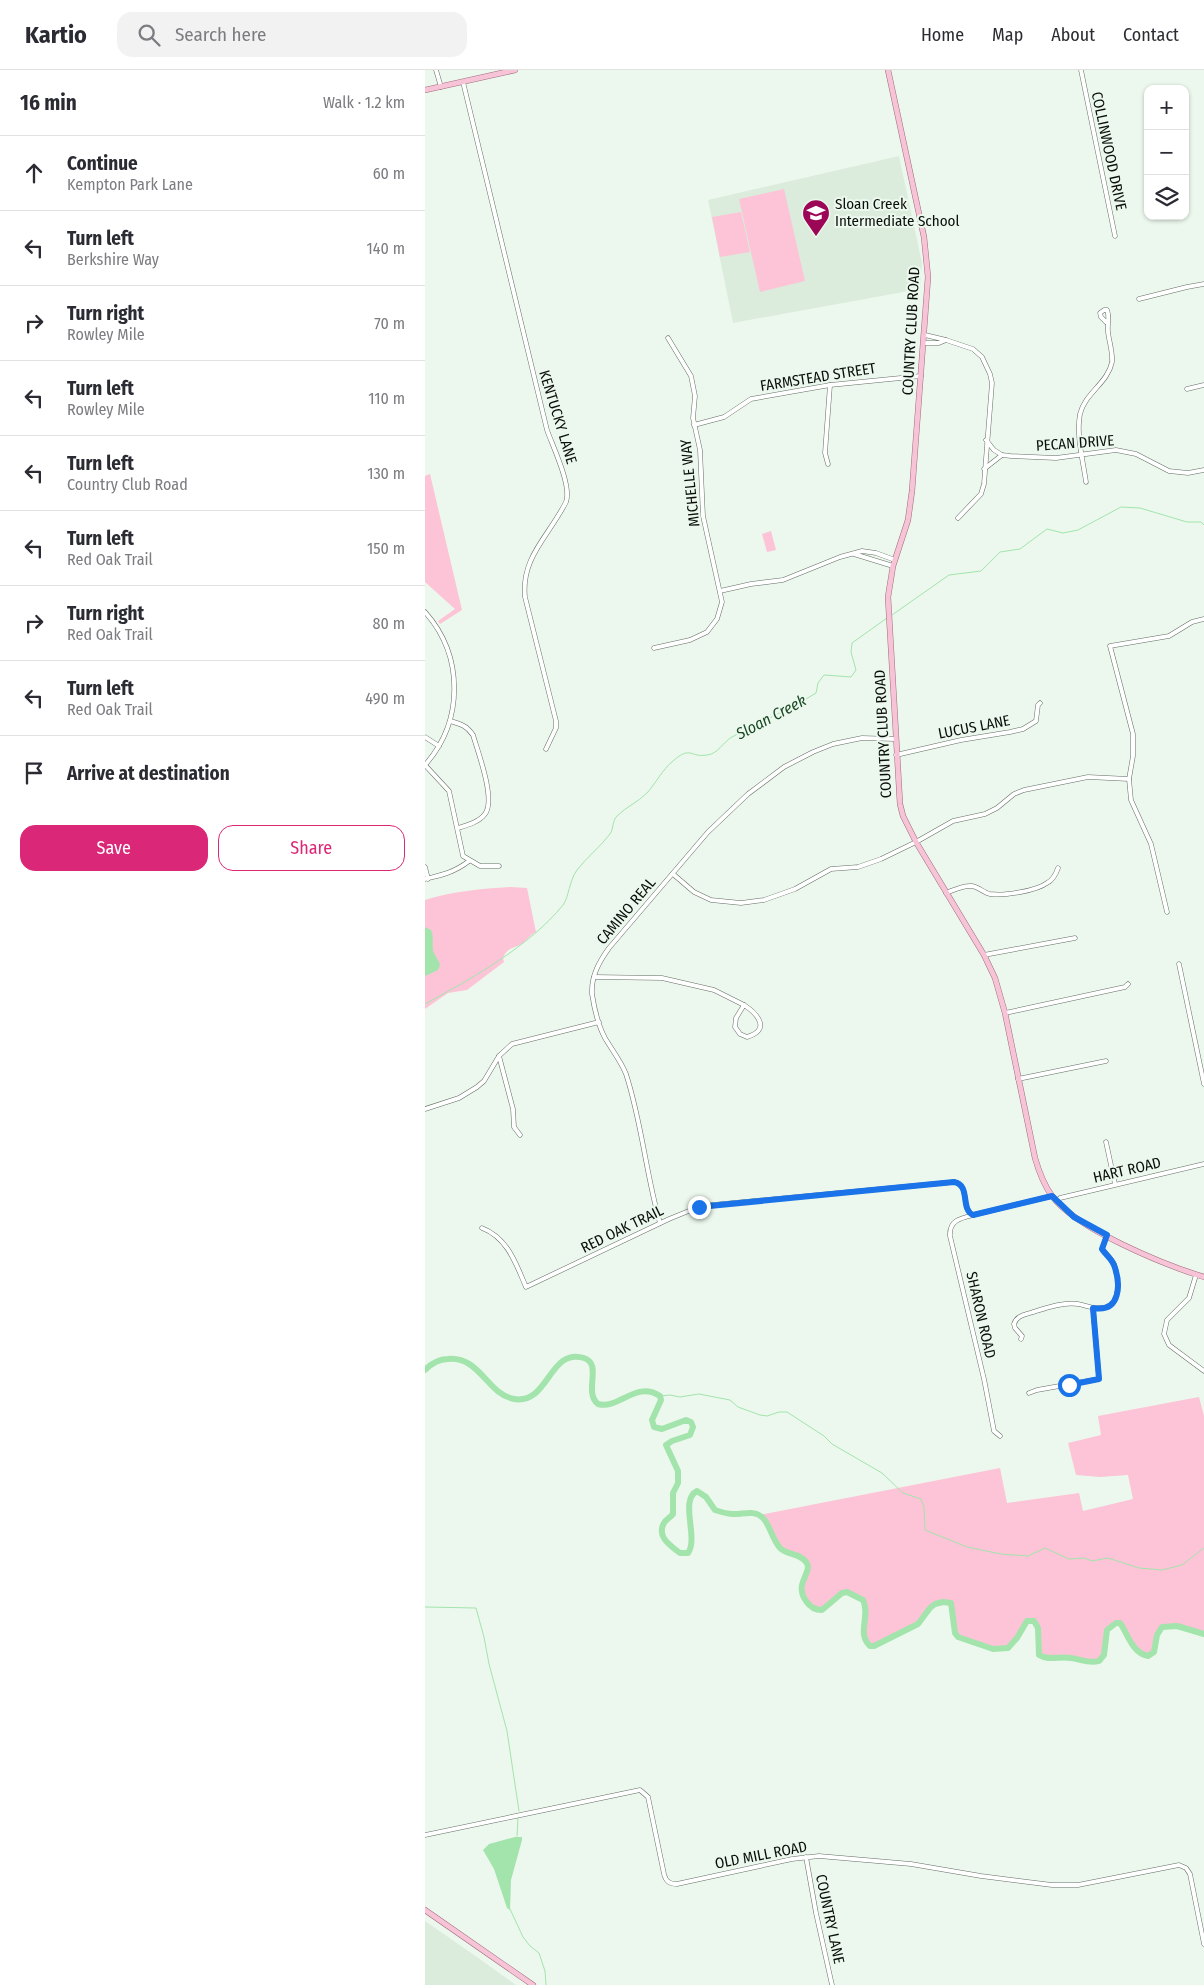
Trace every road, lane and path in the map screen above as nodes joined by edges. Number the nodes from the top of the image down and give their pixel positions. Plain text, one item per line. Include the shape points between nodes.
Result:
1 (436, 70) edge
2 (515, 70) edge
3 (888, 70) edge
4 (1081, 70) edge
5 (463, 82) junction
6 (441, 87) junction
7 (425, 90) edge
8 (1115, 236) dead end
9 (1204, 284) edge
10 (1139, 299) dead end
11 (1107, 322) dead end
12 (925, 335) junction
13 (668, 338) dead end
14 (946, 340) junction
15 (924, 343) junction
16 (921, 376) junction
17 (830, 385) junction
18 (1204, 385) edge
19 (1187, 389) dead end
20 (693, 425) junction
21 (986, 440) junction
22 (1082, 454) junction
23 (1002, 455) junction
24 (827, 464) dead end
25 (984, 469) junction
26 (1204, 470) edge
27 (1086, 482) dead end
28 (958, 518) dead end
29 (894, 563) junction
30 (720, 591) junction
31 (425, 612) edge
32 (1204, 620) edge
33 (654, 648) dead end
34 (1040, 703) dead end
35 (451, 721) junction
36 (425, 737) edge
37 (895, 739) junction
38 (439, 746) junction
39 (546, 749) dead end
40 (896, 755) junction
41 (425, 765) edge
42 (1129, 779) junction
43 (458, 828) junction
44 (916, 842) junction
45 (469, 861) junction
46 (499, 866) dead end
47 (425, 867) edge
48 (1058, 868) dead end
49 (673, 874) junction
50 (426, 879) edge
51 (946, 893) junction
52 (1167, 912) dead end
53 (1075, 938) dead end
54 (984, 956) junction
55 (1179, 964) dead end
56 (594, 977) junction
57 (1128, 984) dead end
58 (744, 1005) junction
59 (1005, 1013) junction
60 (599, 1022) junction
61 (499, 1056) junction
62 (1106, 1060) dead end
63 (1018, 1079) junction
64 (1204, 1084) edge
65 (425, 1109) edge
66 (520, 1134) dead end
67 (1106, 1142) dead end
68 (1204, 1164) edge
69 (1115, 1184) junction
70 (1054, 1199) junction
71 (976, 1215) junction
72 (660, 1223) junction
73 (482, 1228) dead end
74 (1107, 1235) junction
75 (1196, 1275) junction
76 (1204, 1277) edge
77 (1093, 1308) junction
78 (1021, 1339) dead end
79 (1204, 1370) edge
80 (1029, 1393) dead end
81 (1000, 1436) dead end
82 (425, 1835) edge
83 (806, 1857) junction
84 (425, 1910) edge
85 (1204, 1944) edge
86 (533, 1985) edge
87 (832, 1985) edge

1 - 6 street
2 - 5 main road
3 - 12 main road, COUNTRY CLUB ROAD via 927,256
4 - 8 street, COLLINWOOD DRIVE
5 - 6 main road
5 - 39 street, KENTUCKY LANE via 547,430 567,486 566,502 529,564 524,584 555,722
6 - 7 main road
9 - 10 street
11 - 22 street via 1112,362 1081,412
12 - 14 street
12 - 15 main road, COUNTRY CLUB ROAD
13 - 20 street, MICHELLE WAY via 691,376 695,396
14 - 15 street
14 - 21 street via 973,349 988,365 992,383
15 - 16 main road, COUNTRY CLUB ROAD
16 - 17 street, FARMSTEAD STREET
16 - 29 main road, COUNTRY CLUB ROAD via 913,491 908,520
17 - 20 street, FARMSTEAD STREET via 751,399 723,417
17 - 24 street
18 - 19 street
20 - 30 street, MICHELLE WAY via 700,450 703,516
21 - 23 street
21 - 25 street
22 - 23 street, PECAN DRIVE via 1056,458
22 - 26 street, PECAN DRIVE via 1125,451 1169,471 1188,473
22 - 27 street
23 - 25 street
25 - 28 street via 981,494
29 - 30 street via 876,554 862,552 783,580
29 - 37 main road, COUNTRY CLUB ROAD via 888,607
30 - 33 street, MICHELLE WAY via 722,602 717,619 707,632 690,640
31 - 35 street via 442,636 451,659 455,692
32 - 42 street via 1193,622 1169,636 1110,646 1133,734
34 - 40 street, LUCUS LANE via 1036,721 1023,729
35 - 38 street
35 - 43 street via 463,725 473,735 490,804 479,820
36 - 38 street
37 - 40 main road, COUNTRY CLUB ROAD
37 - 49 street, CAMINO REAL via 862,738 833,744 784,768 719,820
38 - 41 street
40 - 44 main road, COUNTRY CLUB ROAD via 900,804
41 - 43 street via 449,791
42 - 44 street via 1088,777 1024,790 985,814 953,821
42 - 52 street via 1131,800 1151,844
43 - 45 street via 463,856
44 - 49 street via 864,865 831,869 789,892 751,902 723,902 702,896
44 - 51 main road, COUNTRY CLUB ROAD
45 - 46 street via 480,866
45 - 50 street via 446,874
47 - 50 street
48 - 51 street via 1047,884 1013,893 988,894 973,886
49 - 56 street, CAMINO REAL via 609,948
51 - 54 main road, COUNTRY CLUB ROAD
53 - 54 street
54 - 59 main road, COUNTRY CLUB ROAD via 995,978
55 - 64 street
56 - 58 street via 662,978 714,990
56 - 60 street, CAMINO REAL via 592,993
57 - 59 street
58 - 58 street via 755,1013 760,1023 757,1034 747,1037 740,1034 735,1026
59 - 63 main road, COUNTRY CLUB ROAD
60 - 61 street via 515,1043
60 - 72 street, CAMINO REAL via 628,1081
61 - 65 street via 476,1088 459,1098
61 - 66 street via 513,1109 514,1127
62 - 63 street
63 - 70 main road, COUNTRY CLUB ROAD via 1035,1158
67 - 69 street
68 - 69 street, HART ROAD
69 - 70 street, HART ROAD
70 - 71 street
70 - 74 main road, COUNTRY CLUB ROAD via 1074,1217
71 - 72 street, RED OAK TRAIL via 968,1212 963,1187 954,1182 705,1206
71 - 81 street, SHARON ROAD via 954,1221 950,1236 994,1432
72 - 73 street, RED OAK TRAIL via 526,1287 505,1244 496,1234
74 - 75 main road, COUNTRY CLUB ROAD via 1163,1263
74 - 77 street via 1102,1249 1113,1264 1118,1293 1110,1305
75 - 76 main road, COUNTRY CLUB ROAD
75 - 79 street via 1189,1298 1167,1320 1164,1334 1169,1345
77 - 78 street via 1067,1304 1019,1316 1014,1324
77 - 80 street via 1099,1379
82 - 83 street, OLD MILL ROAD via 640,1790 648,1797 664,1874 669,1882 677,1884
83 - 85 street, OLD MILL ROAD via 911,1864 1062,1885 1181,1865 1190,1876
83 - 87 street, COUNTRY LANE
84 - 86 main road

